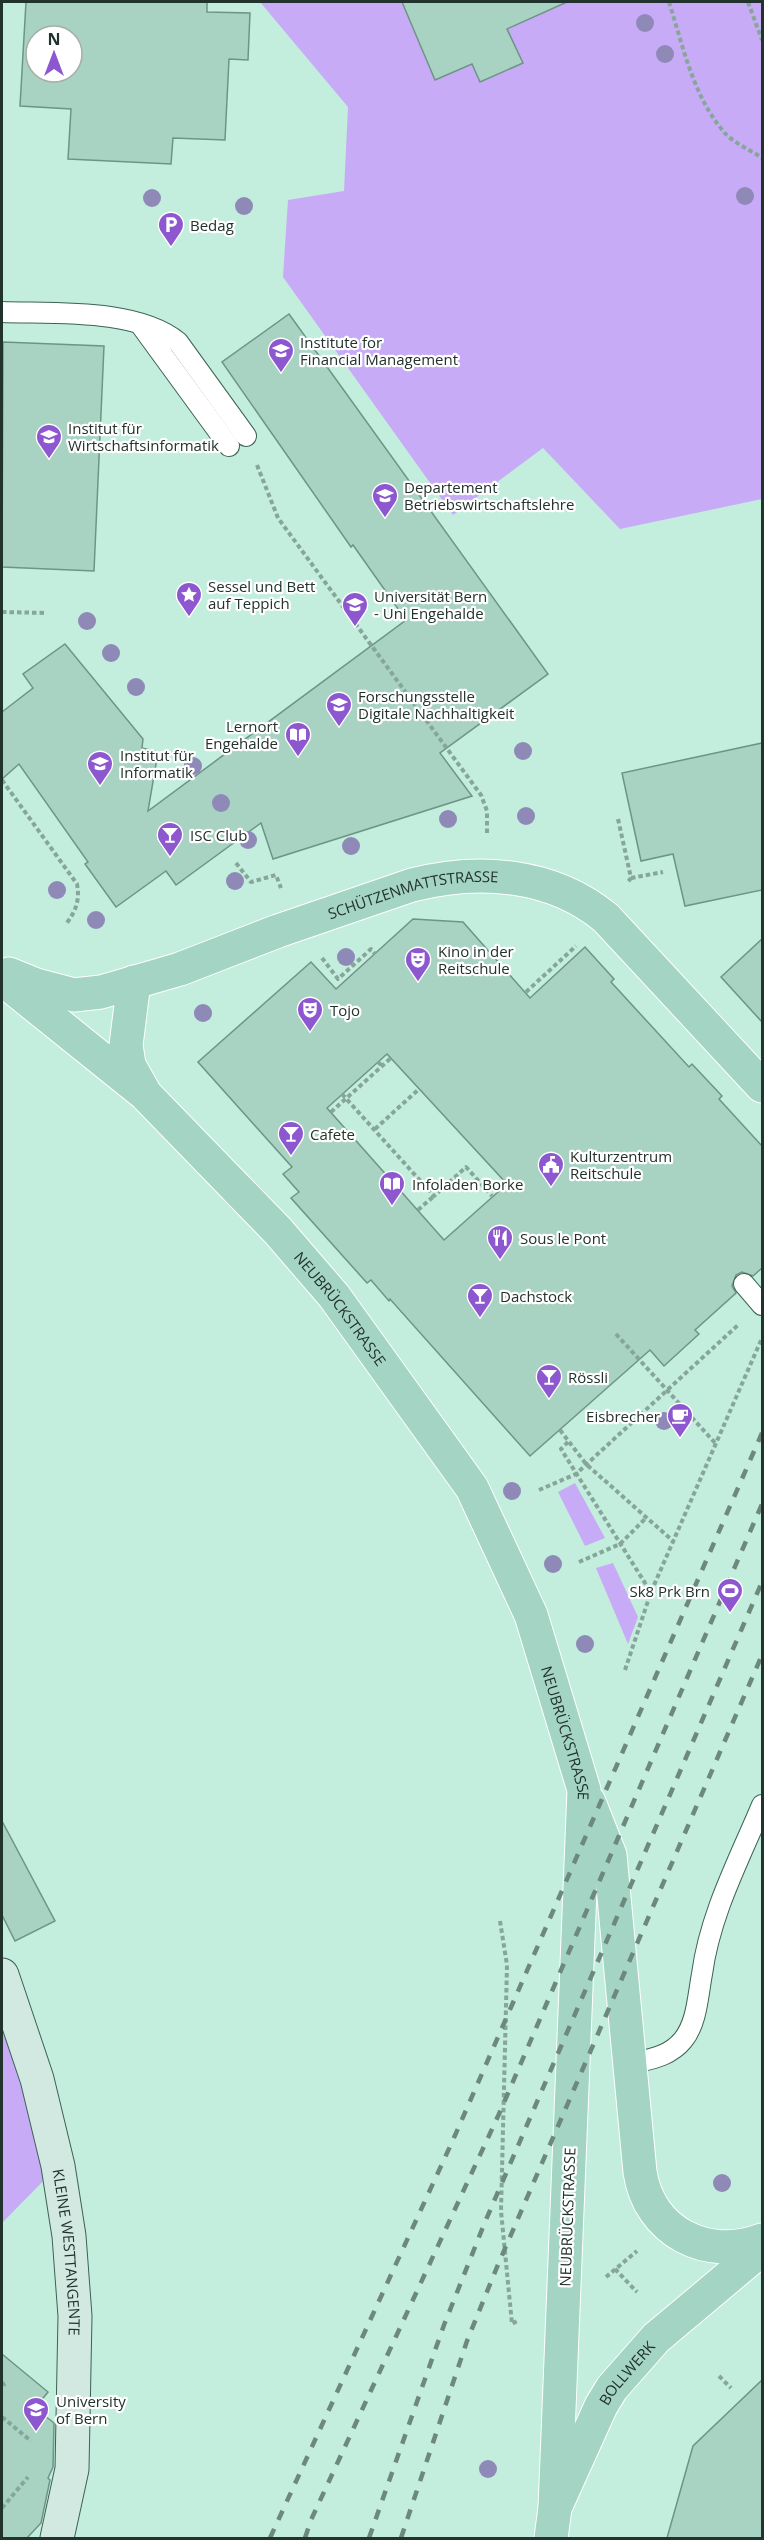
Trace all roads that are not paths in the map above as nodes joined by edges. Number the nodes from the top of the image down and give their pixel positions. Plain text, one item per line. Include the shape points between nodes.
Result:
1 (2, 312) edge
2 (237, 441) road end
3 (2, 970) edge
4 (2, 980) edge
5 (134, 982) junction
6 (762, 1086) edge
7 (145, 1094) junction
8 (744, 1284) dead end
9 (762, 1304) edge
10 (584, 1790) junction
11 (762, 1805) edge
12 (2, 1975) edge
13 (630, 2064) junction
14 (762, 2240) edge
15 (762, 2249) edge
16 (553, 2523) edge
17 (57, 2538) edge

1 - 2 lane via 107,316 140,324 178,342
3 - 5 main road, SCHÜTZENMATTSTRASSE via 36,985 74,995
4 - 7 main road, NEUBRÜCKSTRASSE
5 - 6 main road, SCHÜTZENMATTSTRASSE via 435,879 514,877 557,890 606,918
5 - 7 main road, NEUBRÜCKSTRASSE via 126,1044 129,1065
7 - 10 main road, NEUBRÜCKSTRASSE via 334,1296 472,1488 531,1615
8 - 9 lane
10 - 13 main road via 610,1855
10 - 16 main road, NEUBRÜCKSTRASSE
11 - 13 lane via 716,1912 696,2012 684,2039 666,2055
12 - 17 main road, KLEINE WESTTANGENTE via 37,2079 58,2166 69,2236 75,2316 72,2469
13 - 14 main road via 642,2187 654,2213 683,2236 704,2245 728,2248
15 - 16 main road, BOLLWERK via 670,2325 623,2374 601,2406

